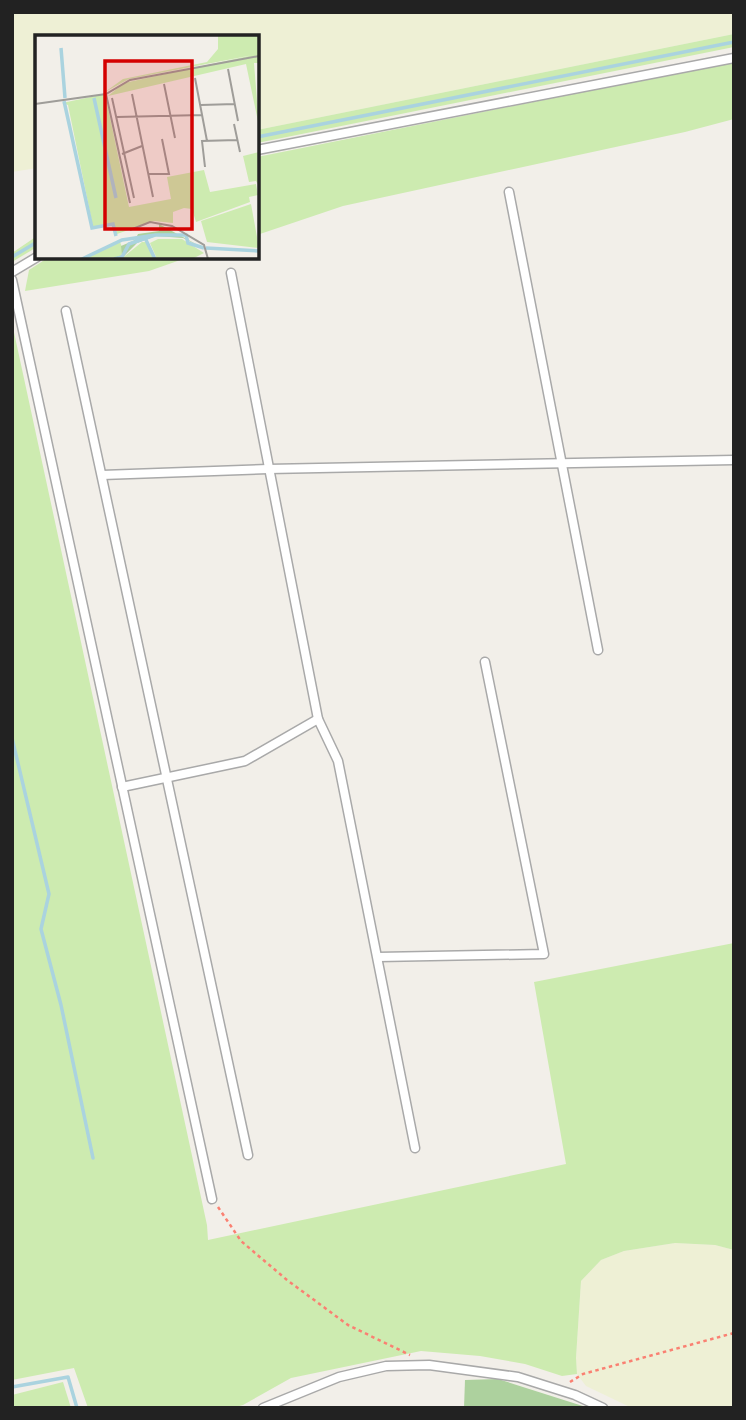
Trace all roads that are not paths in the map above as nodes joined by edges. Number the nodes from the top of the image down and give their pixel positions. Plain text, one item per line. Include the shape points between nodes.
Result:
1 (734, 58) edge
2 (259, 150) edge
3 (509, 192) dead end
4 (35, 258) edge
5 (12, 272) edge
6 (230, 274) dead end
7 (12, 280) edge
8 (66, 311) dead end
9 (734, 460) edge
10 (561, 464) junction
11 (268, 469) junction
12 (102, 475) junction
13 (598, 650) dead end
14 (485, 662) dead end
15 (318, 719) junction
16 (167, 777) junction
17 (122, 787) junction
18 (378, 957) junction
19 (415, 1147) dead end
20 (248, 1155) dead end
21 (212, 1199) road end
22 (263, 1408) edge
23 (603, 1408) edge

1 - 2 lane
3 - 10 lane
4 - 5 lane
6 - 11 lane
7 - 17 lane
8 - 12 lane
9 - 10 lane
10 - 11 lane
10 - 13 lane
11 - 12 lane
11 - 15 lane
12 - 16 lane
14 - 18 lane via 544,954
15 - 16 lane via 245,761
15 - 18 lane via 338,761
16 - 17 lane
16 - 20 lane
17 - 21 lane
18 - 19 lane
22 - 23 lane via 339,1377 386,1366 429,1365 518,1377

